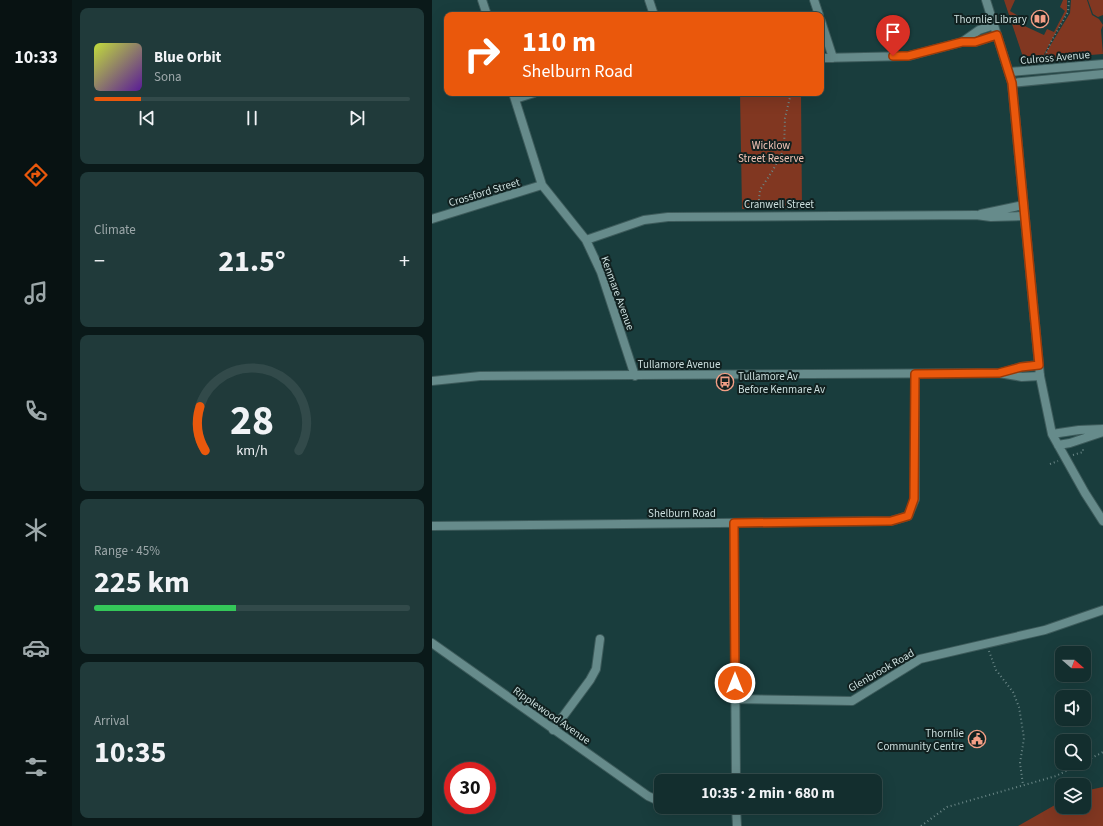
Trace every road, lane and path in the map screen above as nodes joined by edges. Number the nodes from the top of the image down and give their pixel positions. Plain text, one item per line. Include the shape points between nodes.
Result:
1 (482, 0) edge
2 (649, 0) edge
3 (814, 0) edge
4 (986, 0) edge
5 (1069, 0) edge
6 (486, 12) edge
7 (653, 12) edge
8 (818, 12) edge
9 (994, 25) junction
10 (824, 30) edge
11 (997, 35) junction
12 (962, 42) junction
13 (824, 58) edge
14 (833, 58) junction
15 (1042, 61) dead end
16 (1103, 64) edge
17 (1009, 72) junction
18 (1103, 74) edge
19 (1012, 83) junction
20 (514, 96) edge
21 (791, 96) edge
22 (542, 185) junction
23 (1023, 205) junction
24 (758, 215) junction
25 (976, 215) junction
26 (1024, 216) junction
27 (432, 219) edge
28 (586, 240) junction
29 (1039, 365) junction
30 (999, 373) junction
31 (915, 374) junction
32 (635, 376) junction
33 (1040, 376) junction
34 (432, 381) edge
35 (1103, 430) edge
36 (1052, 434) junction
37 (1058, 445) junction
38 (1103, 521) edge
39 (734, 523) junction
40 (432, 526) edge
41 (1103, 610) edge
42 (600, 639) dead end
43 (432, 643) edge
44 (987, 644) junction
45 (735, 699) junction
46 (552, 730) junction
47 (1103, 752) edge
48 (1091, 758) edge
49 (1068, 770) edge
50 (736, 774) edge
51 (1023, 785) junction
52 (654, 799) edge
53 (736, 814) edge
54 (737, 826) edge
55 (921, 826) edge

1 - 6 street
2 - 7 street
3 - 8 street
4 - 9 street
5 - 15 path via 1068,12
9 - 11 street
9 - 12 street via 979,30
10 - 14 street
11 - 12 street via 975,42
11 - 17 street
12 - 14 street via 908,56
13 - 14 street
16 - 17 street, Culross Avenue
17 - 19 street
18 - 19 street, Culross Avenue
19 - 23 street
20 - 22 street, Kenmare Avenue
21 - 24 path via 785,118 784,149 760,190
22 - 27 street, Crossford Street
22 - 28 street, Kenmare Avenue
23 - 25 street, Cranwell Street
23 - 26 street
24 - 25 street, Cranwell Street
24 - 28 street, Cranwell Street via 668,216 644,220
25 - 26 street, Cranwell Street
26 - 29 street
28 - 32 street, Kenmare Avenue via 601,272
29 - 30 street, Tullamore Avenue
29 - 33 street
30 - 31 street, Tullamore Avenue
30 - 33 street, Tullamore Avenue via 1022,377
31 - 32 street, Tullamore Avenue
31 - 39 street, Shelburn Road via 914,499 908,516 891,521
32 - 34 street, Tullamore Avenue via 480,376
33 - 36 street
35 - 36 street
35 - 37 street
36 - 37 street
37 - 38 street
39 - 40 street, Shelburn Road
39 - 45 street
41 - 44 street, Glenbrook Road via 1045,630
42 - 46 street via 596,669
43 - 46 street, Ripplewood Avenue
44 - 45 street, Glenbrook Road via 920,660 852,701
44 - 51 path via 996,670 1013,692 1019,707 1024,738 1020,763
45 - 50 street
46 - 52 street, Ripplewood Avenue
47 - 48 path
49 - 51 path
51 - 55 path via 947,807
53 - 54 street

